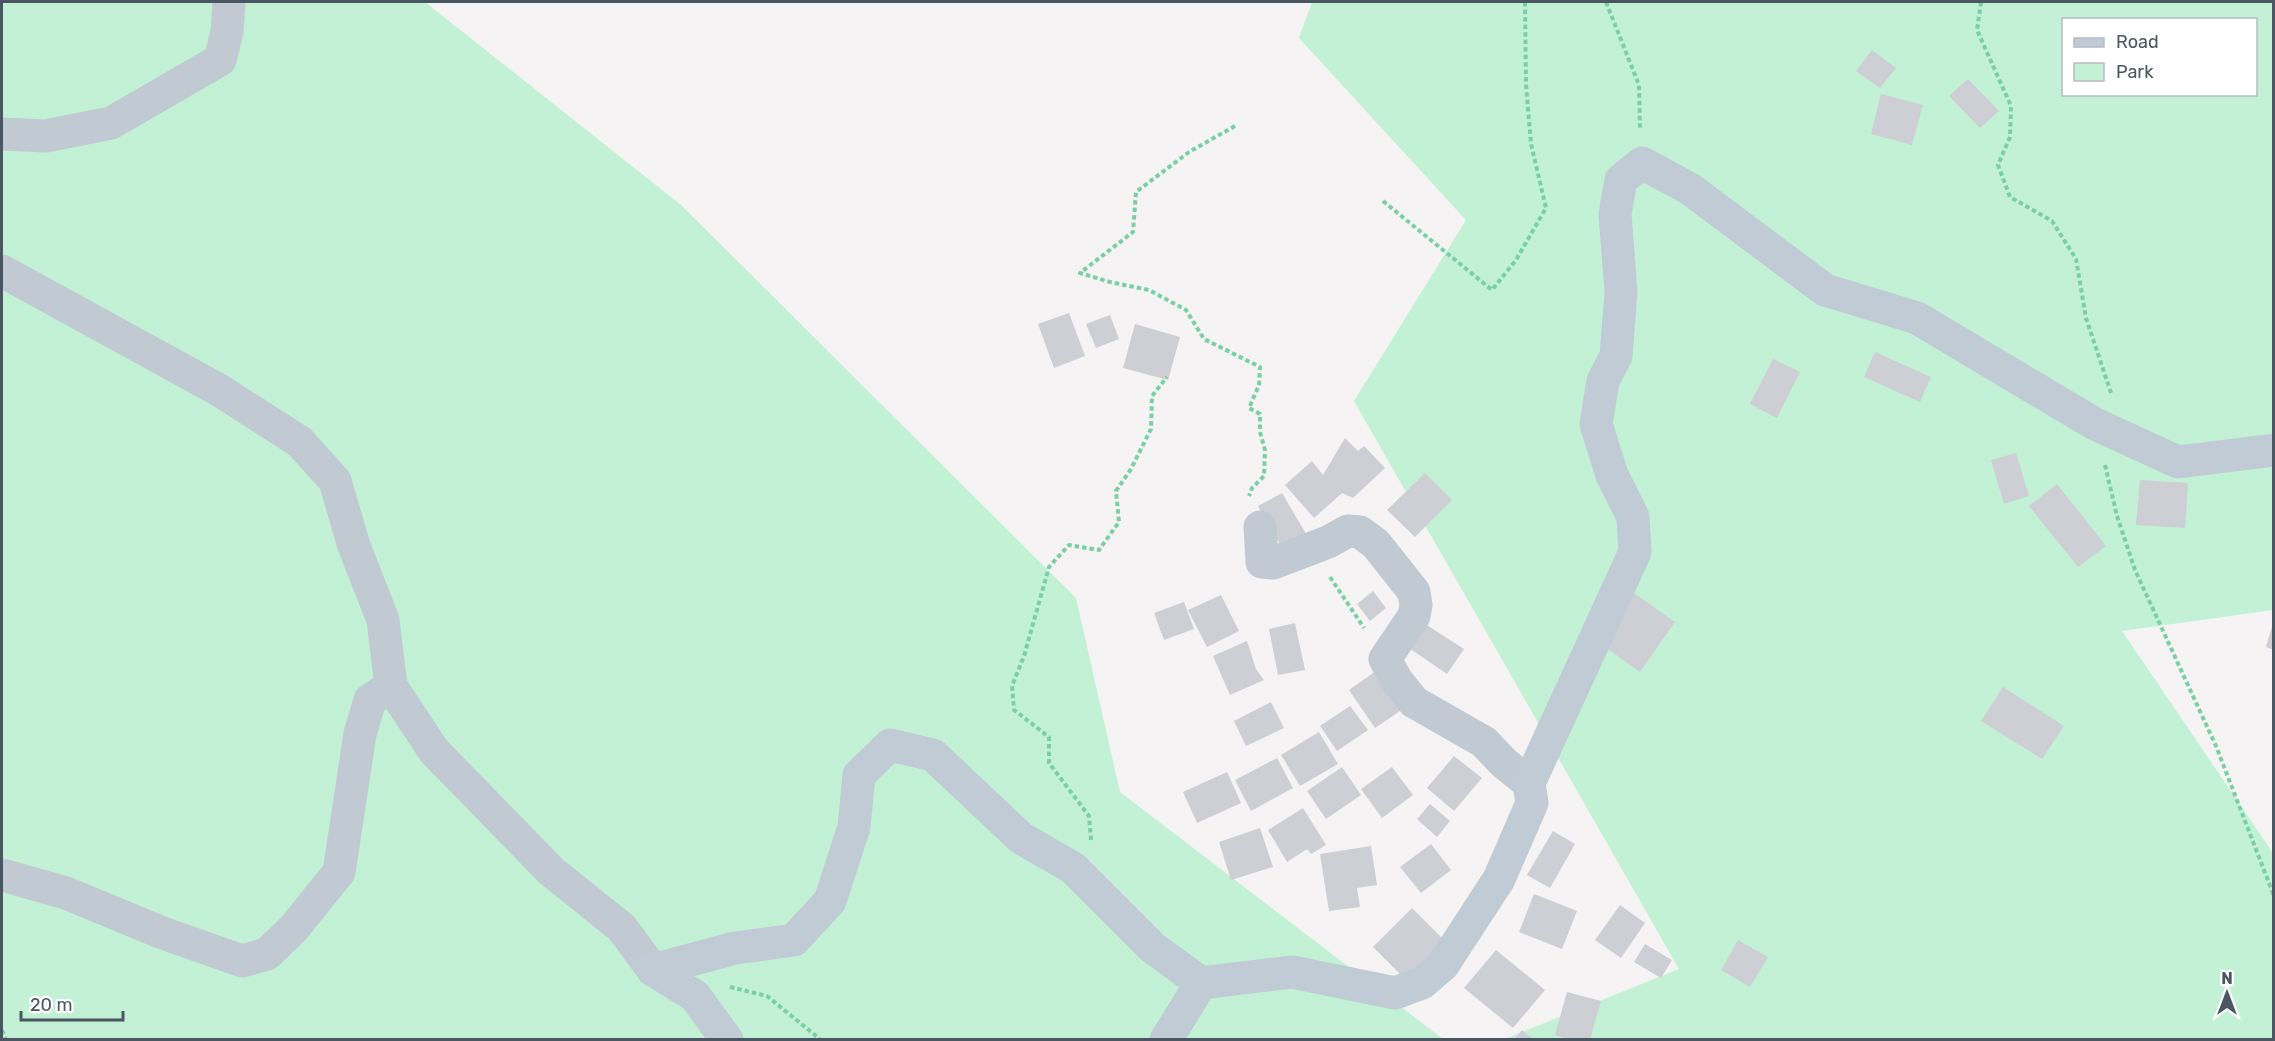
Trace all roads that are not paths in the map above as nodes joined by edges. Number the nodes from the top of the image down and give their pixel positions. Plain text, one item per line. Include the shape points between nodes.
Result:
1 (229, 2) edge
2 (2, 134) edge
3 (2, 271) edge
4 (2274, 450) edge
5 (1260, 527) road end
6 (391, 686) junction
7 (1529, 783) junction
8 (2, 875) edge
9 (653, 970) junction
10 (1201, 983) junction
11 (727, 1040) edge
12 (1166, 1040) edge

1 - 2 street via 220,60 210,66 111,123 46,136
3 - 6 street via 219,390 300,442 335,482 354,546 383,620
4 - 7 street via 2178,462 2095,424 1917,318 1826,290 1689,189 1642,164 1621,180 1616,214 1621,292 1617,356 1603,381 1596,424 1612,475 1633,517 1635,552
5 - 7 street via 1263,562 1267,564 1348,531 1360,532 1376,544 1414,592 1416,605 1414,616 1385,658 1397,681 1414,702 1484,742
6 - 8 street via 370,700 360,734 339,872 294,928 267,954 242,961 66,893
6 - 9 street via 434,751 551,871 622,928
7 - 10 street via 1532,803 1499,879 1443,965 1422,983 1395,993 1292,972
9 - 10 street via 735,948 794,940 830,901 854,827 859,775 890,745 933,755 1021,838 1073,868 1152,947
9 - 11 street via 695,996
10 - 12 street

